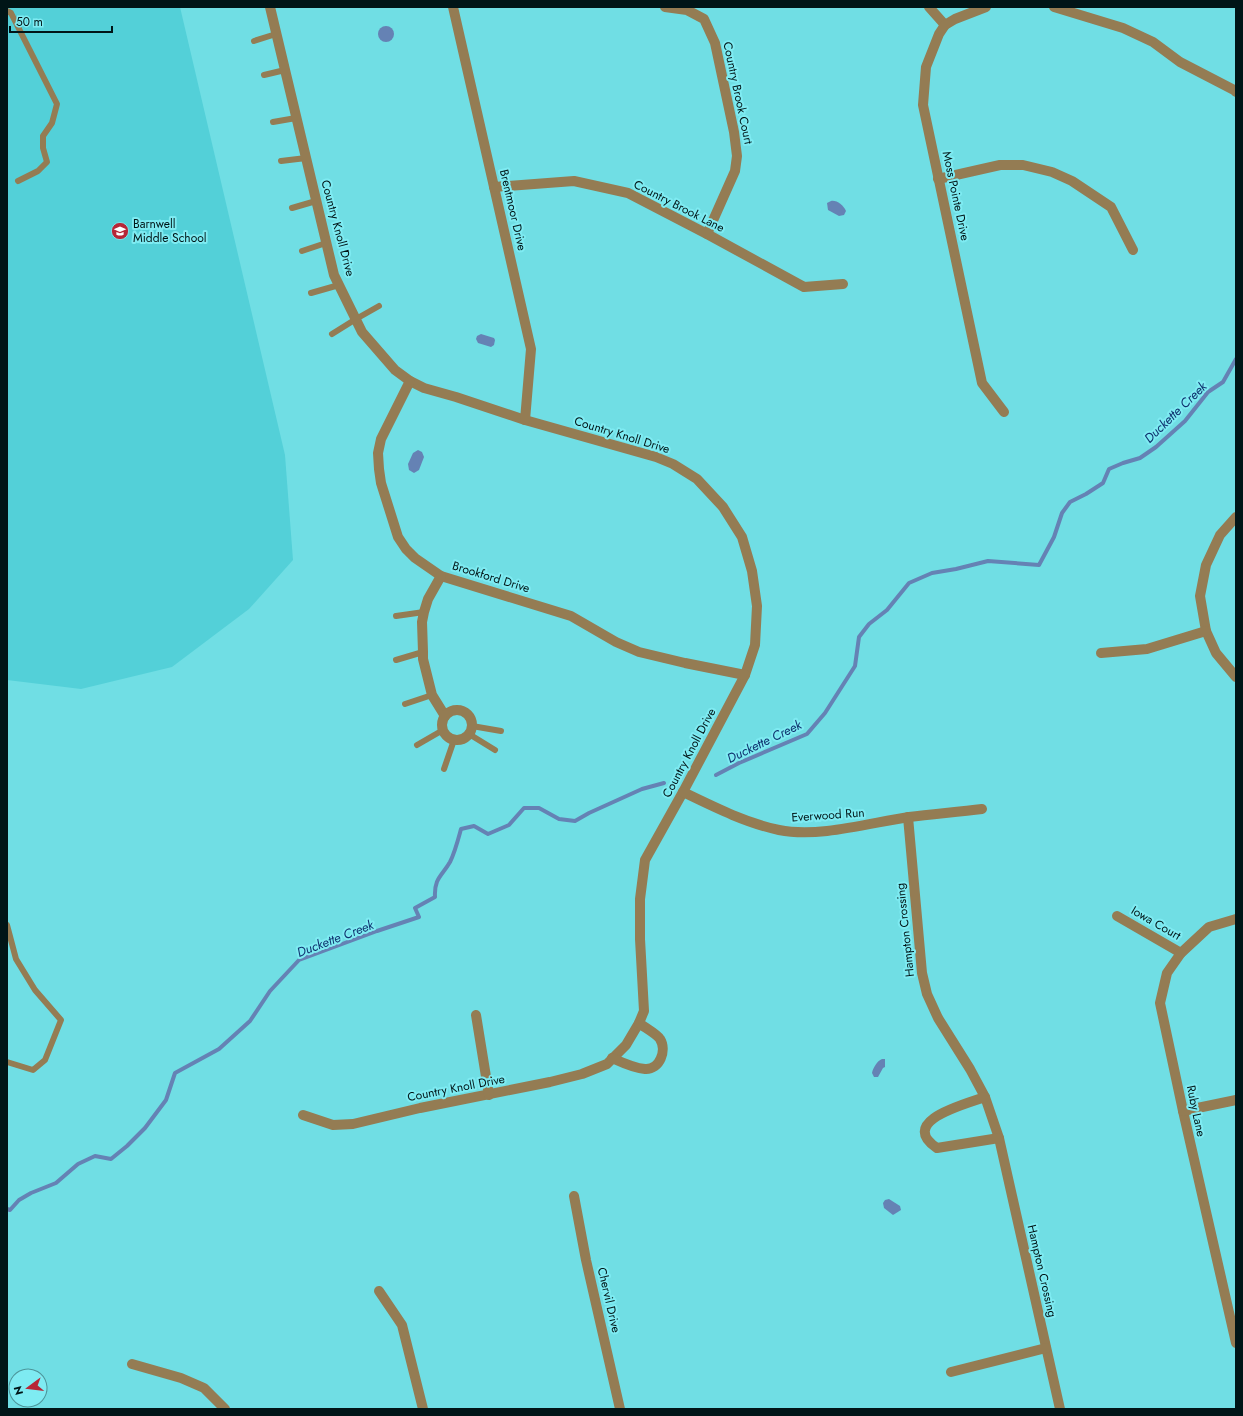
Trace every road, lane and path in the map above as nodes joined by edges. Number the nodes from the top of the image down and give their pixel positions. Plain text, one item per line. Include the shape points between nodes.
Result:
1 (270, 7) edge
2 (453, 7) edge
3 (665, 7) edge
4 (929, 7) edge
5 (986, 7) edge
6 (1054, 7) edge
7 (7, 10) edge
8 (945, 25) junction
9 (276, 34) junction
10 (254, 41) dead end
11 (285, 70) junction
12 (264, 75) dead end
13 (1236, 92) edge
14 (296, 118) junction
15 (273, 122) dead end
16 (306, 158) junction
17 (281, 161) dead end
18 (938, 179) junction
19 (18, 181) dead end
20 (494, 187) junction
21 (316, 201) junction
22 (292, 208) dead end
23 (707, 234) junction
24 (326, 243) junction
25 (1133, 250) dead end
26 (302, 251) dead end
27 (843, 284) dead end
28 (339, 285) junction
29 (311, 293) dead end
30 (379, 306) dead end
31 (356, 319) junction
32 (332, 334) dead end
33 (410, 381) junction
34 (1004, 412) dead end
35 (524, 420) junction
36 (1236, 517) edge
37 (441, 576) junction
38 (424, 612) junction
39 (396, 616) dead end
40 (1206, 631) junction
41 (423, 652) junction
42 (1101, 653) dead end
43 (396, 660) dead end
44 (745, 674) junction
45 (1236, 677) edge
46 (432, 695) junction
47 (405, 704) dead end
48 (445, 716) junction
49 (443, 730) junction
50 (471, 730) junction
51 (501, 731) dead end
52 (454, 740) junction
53 (417, 745) dead end
54 (495, 750) dead end
55 (444, 769) dead end
56 (684, 792) junction
57 (982, 809) dead end
58 (908, 817) junction
59 (1117, 916) dead end
60 (1236, 919) edge
61 (7, 925) edge
62 (1181, 953) junction
63 (476, 1015) dead end
64 (639, 1023) junction
65 (612, 1058) junction
66 (7, 1062) edge
67 (489, 1095) junction
68 (985, 1097) junction
69 (1236, 1100) edge
70 (1183, 1111) junction
71 (303, 1115) dead end
72 (999, 1138) junction
73 (574, 1196) dead end
74 (379, 1292) dead end
75 (1236, 1343) edge
76 (1046, 1348) junction
77 (132, 1364) dead end
78 (951, 1372) dead end
79 (225, 1409) edge
80 (422, 1409) edge
81 (620, 1409) edge
82 (1060, 1409) edge

1 - 9 street, Country Knoll Drive
2 - 20 street, Brentmoor Drive
3 - 23 street, Country Brook Court via 687,10 704,19 715,43 734,132 737,156 735,171
4 - 8 street
5 - 8 street
6 - 13 street via 1123,28 1153,42 1180,62
7 - 19 lane via 11,13 57,104 52,122 43,136 47,162 38,172
8 - 18 street, Moss Pointe Drive via 926,67 923,105
9 - 10 lane
9 - 11 street, Country Knoll Drive
11 - 12 lane
11 - 14 street, Country Knoll Drive
14 - 15 lane
14 - 16 street, Country Knoll Drive
16 - 17 lane
16 - 21 street, Country Knoll Drive
18 - 25 street via 1000,165 1023,165 1052,172 1072,181 1111,207
18 - 34 street, Moss Pointe Drive via 982,383
20 - 23 street, Country Brook Lane via 574,181 628,193
20 - 35 street, Brentmoor Drive via 531,349
21 - 22 lane
21 - 24 street, Country Knoll Drive
23 - 27 street, Country Brook Lane via 804,287
24 - 26 lane
24 - 28 street, Country Knoll Drive
28 - 29 lane
28 - 31 street, Country Knoll Drive
30 - 31 lane
31 - 32 lane
31 - 33 street, Country Knoll Drive via 367,338 395,370
33 - 35 street, Country Knoll Drive via 424,388
33 - 37 street, Brookford Drive via 381,439 381,483 398,537 415,558
35 - 44 street, Country Knoll Drive via 673,464 697,479 723,507 742,537 755,589 755,645
36 - 40 street via 1220,535 1206,565 1200,596
37 - 38 street
37 - 44 street, Brookford Drive via 570,616 639,652
38 - 39 lane
38 - 41 street
40 - 42 street via 1147,649
40 - 45 street via 1216,653
41 - 43 lane
41 - 46 street
44 - 56 street, Country Knoll Drive
46 - 47 lane
46 - 48 street
48 - 49 street
48 - 50 street via 455,710 464,712 471,719
49 - 52 street
49 - 53 lane
50 - 51 lane
50 - 52 street via 463,739
50 - 54 lane
52 - 55 lane
56 - 58 street, Everwood Run via 736,816 779,830 824,831
56 - 64 street, Country Knoll Drive via 645,860 640,899 644,1011
57 - 58 street, Everwood Run
58 - 68 street, Hampton Crossing via 919,952 927,994 938,1018
59 - 62 street, Iowa Court
60 - 62 street, Ruby Lane via 1209,927
61 - 66 lane via 16,959 35,990 61,1020 46,1060 33,1070
62 - 70 street, Ruby Lane via 1166,973 1160,1003
63 - 67 street
64 - 65 street, Country Knoll Drive via 626,1045
64 - 65 street via 660,1039 663,1051 659,1063 654,1068 646,1069 630,1066
65 - 67 street, Country Knoll Drive via 607,1064 582,1074
67 - 71 street, Country Knoll Drive via 353,1124 333,1125
68 - 72 street, Hampton Crossing
68 - 72 street via 934,1117 924,1132 929,1142 937,1148
69 - 70 street
70 - 75 street, Ruby Lane
72 - 76 street, Hampton Crossing
73 - 81 street, Chervil Drive
74 - 80 street via 402,1325
76 - 78 street
76 - 82 street, Hampton Crossing
77 - 79 street via 181,1378 204,1388

